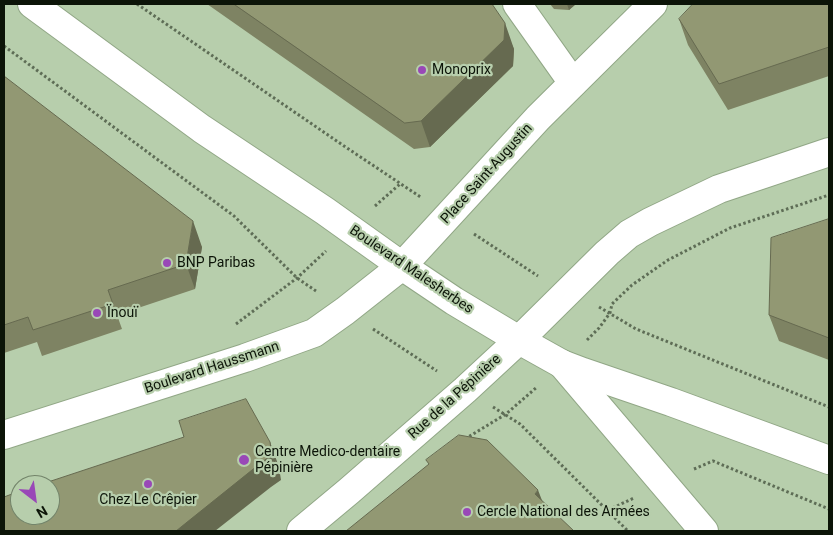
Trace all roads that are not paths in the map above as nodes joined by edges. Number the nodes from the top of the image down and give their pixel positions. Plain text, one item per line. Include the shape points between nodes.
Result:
1 (32, 4) edge
2 (517, 4) edge
3 (653, 4) edge
4 (573, 84) junction
5 (829, 152) edge
6 (402, 266) junction
7 (519, 340) junction
8 (562, 364) junction
9 (4, 435) edge
10 (829, 460) edge
11 (301, 531) edge
12 (704, 531) edge

1 - 6 main road, Boulevard Malesherbes via 202,130
2 - 4 main road
3 - 4 main road, Place Saint-Augustin
4 - 6 main road, Place Saint-Augustin
5 - 7 main road via 719,189 629,234
6 - 7 main road, Boulevard Malesherbes
6 - 9 main road, Boulevard Haussmann via 314,333
7 - 8 main road, Boulevard Malesherbes
7 - 11 main road, Rue de la Pépinière
8 - 10 main road, Boulevard Malesherbes
8 - 12 main road

